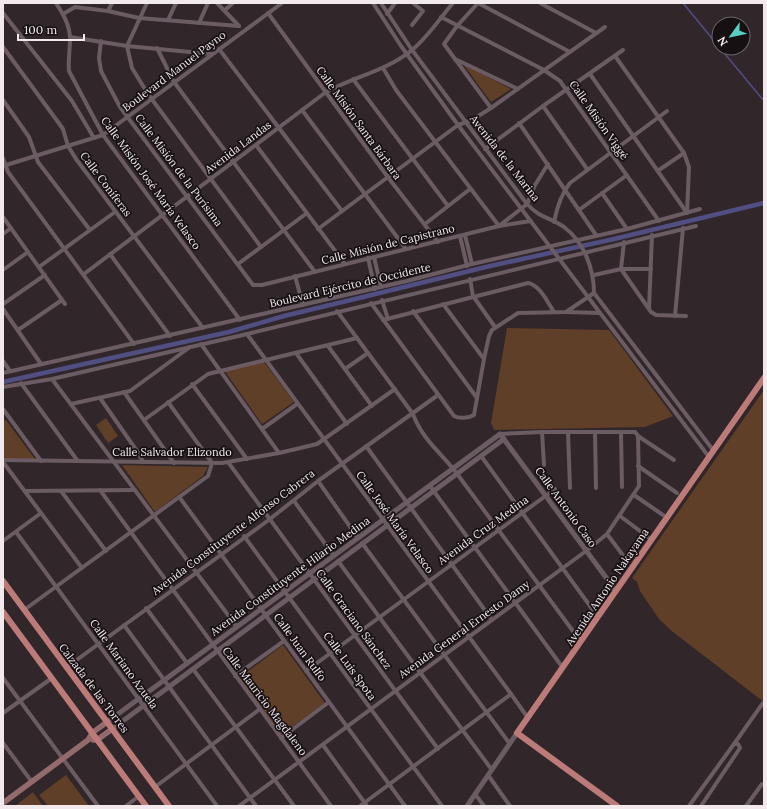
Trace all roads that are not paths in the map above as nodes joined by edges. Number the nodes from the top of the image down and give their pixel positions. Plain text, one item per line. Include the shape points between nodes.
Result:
1 (56, 3) edge
2 (112, 3) edge
3 (147, 3) edge
4 (176, 3) edge
5 (208, 3) edge
6 (217, 3) edge
7 (234, 3) edge
8 (282, 3) edge
9 (374, 3) edge
10 (381, 3) edge
11 (395, 3) edge
12 (413, 3) edge
13 (453, 3) edge
14 (478, 3) edge
15 (540, 3) edge
16 (76, 5) edge
17 (225, 10) junction
18 (108, 11) junction
19 (268, 13) junction
20 (4, 14) edge
21 (63, 14) junction
22 (387, 14) junction
23 (139, 18) junction
24 (441, 18) junction
25 (168, 20) junction
26 (199, 23) junction
27 (412, 25) dead end
28 (239, 26) junction
29 (457, 26) junction
30 (605, 27) dead end
31 (243, 31) junction
32 (596, 34) junction
33 (70, 37) junction
34 (101, 41) junction
35 (127, 46) junction
36 (3, 47) edge
37 (157, 48) junction
38 (219, 48) junction
39 (412, 50) junction
40 (623, 50) dead end
41 (570, 52) junction
42 (211, 54) junction
43 (407, 54) junction
44 (615, 56) junction
45 (455, 58) junction
46 (383, 68) junction
47 (544, 70) junction
48 (590, 74) junction
49 (353, 79) junction
50 (174, 82) junction
51 (518, 89) junction
52 (567, 90) junction
53 (326, 92) junction
54 (151, 99) junction
55 (3, 100) edge
56 (543, 106) junction
57 (491, 108) junction
58 (302, 110) junction
59 (667, 111) dead end
60 (128, 117) junction
61 (658, 118) junction
62 (466, 123) junction
63 (519, 123) junction
64 (458, 125) junction
65 (279, 128) junction
66 (103, 135) junction
67 (634, 135) junction
68 (94, 138) junction
69 (435, 141) junction
70 (256, 145) junction
71 (68, 146) junction
72 (485, 149) junction
73 (610, 152) junction
74 (684, 153) junction
75 (34, 156) junction
76 (3, 158) edge
77 (412, 158) junction
78 (234, 162) junction
79 (548, 164) junction
80 (4, 165) edge
81 (587, 169) junction
82 (659, 170) junction
83 (627, 175) junction
84 (387, 176) junction
85 (210, 179) junction
86 (470, 189) junction
87 (565, 189) junction
88 (602, 192) junction
89 (365, 194) junction
90 (187, 196) junction
91 (527, 204) junction
92 (448, 206) junction
93 (521, 209) junction
94 (700, 209) dead end
95 (579, 210) junction
96 (342, 211) junction
97 (115, 212) junction
98 (307, 213) junction
99 (687, 213) junction
100 (162, 215) junction
101 (3, 217) edge
102 (659, 221) junction
103 (531, 222) junction
104 (554, 222) junction
105 (425, 224) junction
106 (499, 226) junction
107 (696, 226) dead end
108 (11, 228) junction
109 (318, 228) junction
110 (683, 228) junction
111 (627, 229) junction
112 (90, 230) junction
113 (284, 230) junction
114 (3, 234) edge
115 (465, 235) junction
116 (596, 235) junction
117 (652, 235) junction
118 (134, 236) junction
119 (460, 236) junction
120 (438, 242) junction
121 (577, 242) junction
122 (624, 242) junction
123 (261, 246) junction
124 (65, 248) junction
125 (550, 248) junction
126 (406, 249) junction
127 (583, 250) junction
128 (28, 252) junction
129 (110, 254) junction
130 (374, 257) junction
131 (557, 257) junction
132 (368, 258) junction
133 (238, 264) junction
134 (345, 264) junction
135 (472, 264) junction
136 (467, 266) junction
137 (39, 267) junction
138 (621, 269) junction
139 (651, 269) junction
140 (3, 270) edge
141 (315, 272) junction
142 (84, 274) junction
143 (45, 275) junction
144 (594, 275) junction
145 (295, 276) junction
146 (470, 279) junction
147 (251, 282) joint
148 (381, 287) junction
149 (375, 289) junction
150 (594, 293) junction
151 (473, 296) junction
152 (588, 297) junction
153 (382, 300) junction
154 (371, 303) junction
155 (3, 304) edge
156 (443, 304) junction
157 (303, 305) junction
158 (3, 309) edge
159 (649, 309) junction
160 (337, 310) junction
161 (412, 312) junction
162 (554, 312) junction
163 (566, 312) junction
164 (600, 313) junction
165 (675, 316) junction
166 (686, 316) dead end
167 (240, 320) junction
168 (386, 320) junction
169 (202, 328) junction
170 (495, 328) junction
171 (18, 330) junction
172 (247, 334) junction
173 (170, 336) junction
174 (357, 338) junction
175 (134, 344) junction
176 (200, 344) junction
177 (192, 345) junction
178 (328, 346) junction
179 (296, 353) junction
180 (368, 353) junction
181 (484, 359) junction
182 (3, 361) edge
183 (266, 361) junction
184 (42, 364) junction
185 (345, 369) junction
186 (10, 371) junction
187 (220, 371) junction
188 (3, 373) edge
189 (764, 378) edge
190 (52, 379) junction
191 (21, 383) junction
192 (192, 384) junction
193 (3, 387) edge
194 (394, 389) junction
195 (124, 392) junction
196 (438, 395) junction
197 (100, 398) junction
198 (477, 398) junction
199 (168, 402) junction
200 (71, 404) junction
201 (297, 404) junction
202 (372, 406) junction
203 (3, 409) edge
204 (413, 414) junction
205 (5, 416) edge
206 (144, 420) junction
207 (347, 424) junction
208 (262, 429) junction
209 (542, 432) junction
210 (568, 432) junction
211 (595, 432) junction
212 (621, 432) junction
213 (508, 433) junction
214 (500, 434) junction
215 (638, 436) junction
216 (504, 439) junction
217 (324, 440) junction
218 (366, 446) junction
219 (713, 450) junction
220 (279, 453) junction
221 (481, 456) junction
222 (709, 457) junction
223 (247, 459) junction
224 (77, 460) junction
225 (674, 460) dead end
226 (3, 461) edge
227 (41, 461) junction
228 (113, 461) junction
229 (143, 462) junction
230 (174, 462) junction
231 (228, 462) junction
232 (212, 463) junction
233 (341, 464) junction
234 (544, 465) dead end
235 (638, 466) junction
236 (453, 468) junction
237 (457, 473) junction
238 (318, 481) junction
239 (430, 486) junction
240 (622, 487) dead end
241 (570, 488) dead end
242 (596, 488) dead end
243 (555, 489) dead end
244 (100, 490) junction
245 (135, 490) junction
246 (25, 491) junction
247 (61, 491) junction
248 (434, 491) junction
249 (677, 493) dead end
250 (634, 495) junction
251 (545, 496) junction
252 (180, 498) junction
253 (294, 501) junction
254 (407, 503) junction
255 (411, 508) junction
256 (522, 512) junction
257 (41, 513) junction
258 (663, 515) dead end
259 (154, 516) junction
260 (620, 516) junction
261 (270, 519) junction
262 (382, 520) junction
263 (386, 526) junction
264 (498, 530) junction
265 (16, 532) junction
266 (131, 534) junction
267 (607, 534) junction
268 (244, 536) junction
269 (648, 537) dead end
270 (358, 538) junction
271 (3, 541) edge
272 (362, 543) junction
273 (474, 547) junction
274 (106, 551) junction
275 (586, 551) junction
276 (220, 554) junction
277 (334, 556) junction
278 (338, 561) junction
279 (628, 562) dead end
280 (452, 564) junction
281 (82, 568) junction
282 (563, 568) junction
283 (196, 572) junction
284 (310, 574) junction
285 (314, 579) junction
286 (3, 581) edge
287 (427, 582) junction
288 (539, 585) junction
289 (56, 587) junction
290 (172, 589) junction
291 (616, 591) junction
292 (284, 592) junction
293 (288, 597) junction
294 (404, 599) junction
295 (515, 603) junction
296 (146, 608) junction
297 (261, 609) junction
298 (24, 610) junction
299 (3, 612) edge
300 (265, 614) junction
301 (379, 617) junction
302 (598, 617) junction
303 (492, 620) junction
304 (6, 621) edge
305 (124, 625) junction
306 (237, 627) junction
307 (354, 635) junction
308 (468, 637) junction
309 (284, 641) junction
310 (581, 642) junction
311 (98, 644) junction
312 (212, 645) junction
313 (216, 650) junction
314 (330, 653) junction
315 (444, 655) junction
316 (187, 663) junction
317 (67, 667) junction
318 (563, 668) junction
319 (192, 670) junction
320 (306, 671) junction
321 (420, 672) junction
322 (235, 676) junction
323 (3, 678) edge
324 (52, 678) junction
325 (164, 680) junction
326 (169, 687) junction
327 (395, 691) junction
328 (511, 694) junction
329 (138, 699) junction
330 (20, 700) junction
331 (329, 702) junction
332 (763, 703) dead end
333 (143, 706) junction
334 (260, 709) junction
335 (371, 709) junction
336 (3, 713) edge
337 (487, 713) junction
338 (528, 718) junction
339 (107, 722) junction
340 (236, 727) junction
341 (348, 727) junction
342 (112, 729) junction
343 (463, 731) junction
344 (92, 733) junction
345 (517, 733) junction
346 (281, 738) junction
347 (88, 740) junction
348 (97, 740) junction
349 (3, 742) edge
350 (510, 744) junction
351 (734, 744) junction
352 (211, 745) junction
353 (324, 745) junction
354 (438, 749) junction
355 (63, 759) junction
356 (300, 763) junction
357 (186, 764) junction
358 (413, 766) junction
359 (492, 770) junction
360 (488, 775) junction
361 (275, 780) junction
362 (32, 782) junction
363 (389, 784) junction
364 (762, 784) dead end
365 (155, 787) junction
366 (475, 794) junction
367 (139, 796) junction
368 (250, 798) junction
369 (3, 803) edge
370 (366, 804) edge
371 (98, 806) edge
372 (126, 806) edge
373 (146, 806) edge
374 (169, 806) edge
375 (217, 806) edge
376 (239, 806) edge
377 (256, 806) edge
378 (294, 806) edge
379 (331, 806) edge
380 (360, 806) edge
381 (406, 806) edge
382 (442, 806) edge
383 (467, 806) edge
384 (484, 806) edge
385 (510, 806) edge
386 (617, 806) edge
387 (689, 806) edge
388 (701, 806) edge
389 (746, 806) edge

1 - 21 street, Calle Misión José María Velasco
2 - 18 street
3 - 23 street
4 - 25 street
5 - 26 street
6 - 17 street
7 - 17 street
8 - 19 street, Boulevard Manuel Payno
9 - 43 street, Avenida de la Marina
10 - 22 street, Avenida de la Marina
11 - 22 street
12 - 27 street via 423,10
13 - 24 street, Avenida Landas
14 - 29 street
14 - 41 street
15 - 32 street
16 - 18 street
16 - 21 street
17 - 28 street
18 - 23 street
19 - 31 street, Boulevard Manuel Payno
19 - 53 street, Calle Misión Santa Bárbara
20 - 68 street via 72,101
21 - 33 street, Calle Misión José María Velasco
22 - 39 street, Avenida de la Marina
23 - 25 street
23 - 35 street
24 - 29 street, Calle Misión Viggé
24 - 39 street, Avenida Landas
25 - 26 street
26 - 28 street
28 - 31 street
29 - 45 street via 444,44
29 - 47 street, Calle Misión Viggé
30 - 32 street
31 - 38 street, Boulevard Manuel Payno
32 - 41 street
33 - 34 street
33 - 66 street, Calle Misión José María Velasco via 69,71
34 - 35 street
34 - 60 street, Calle Misión de la Purísima via 101,71
35 - 37 street
35 - 54 street via 132,68
36 - 71 street, Calle Coníferas via 63,129
37 - 42 street
37 - 50 street
38 - 42 street, Boulevard Manuel Payno
38 - 65 street
39 - 43 street, Avenida Landas
39 - 62 street, Avenida de la Marina
40 - 44 street
41 - 47 street
42 - 50 street, Boulevard Manuel Payno
43 - 46 street, Avenida Landas
43 - 64 street, Avenida de la Marina
44 - 48 street
44 - 61 street
45 - 51 street
45 - 57 street
46 - 49 street, Avenida Landas
46 - 69 street via 396,90
47 - 51 street
47 - 52 street, Calle Misión Viggé
48 - 52 street
48 - 67 street
49 - 53 street, Avenida Landas
49 - 77 street
50 - 54 street, Boulevard Manuel Payno
50 - 78 street
51 - 57 street
52 - 56 street
52 - 73 street, Calle Misión Viggé
53 - 58 street, Avenida Landas
53 - 84 street, Calle Misión Santa Bárbara
54 - 60 street, Boulevard Manuel Payno
54 - 85 street
55 - 75 street via 28,137
56 - 63 street
56 - 81 street
57 - 62 street
58 - 65 street, Avenida Landas
58 - 89 street
59 - 61 street
60 - 66 street, Boulevard Manuel Payno
60 - 90 street, Calle Misión de la Purísima
61 - 67 street
61 - 74 street
62 - 64 street
62 - 72 street, Avenida de la Marina
63 - 72 street
63 - 79 street
64 - 69 street
64 - 93 street, Avenida de la Marina
65 - 70 street, Avenida Landas
65 - 96 street
66 - 68 street, Boulevard Manuel Payno
66 - 100 street, Calle Misión José María Velasco
67 - 73 street
67 - 82 street
68 - 71 street, Boulevard Manuel Payno
69 - 77 street
69 - 86 street
70 - 78 street, Avenida Landas
70 - 98 street
71 - 75 street, Boulevard Manuel Payno
71 - 97 street, Calle Coníferas
72 - 91 street, Avenida de la Marina
73 - 81 street
73 - 83 street, Calle Misión Viggé
74 - 82 street
74 - 99 street via 688,166
75 - 80 street, Boulevard Manuel Payno
75 - 112 street
76 - 80 street
77 - 84 street
77 - 92 street
78 - 85 street, Avenida Landas
78 - 113 street
79 - 87 street
79 - 91 street
80 - 124 street
81 - 87 street
82 - 99 street
83 - 88 street
83 - 102 street, Calle Misión Viggé
84 - 89 street
84 - 105 street, Calle Misión Santa Bárbara
85 - 90 street, Avenida Landas
85 - 123 street
86 - 92 street
86 - 106 street
87 - 95 street
87 - 104 street
88 - 95 street
88 - 111 street
89 - 96 street
89 - 126 street
90 - 100 street, Avenida Landas
90 - 133 street, Calle Misión de la Purísima
91 - 93 street
91 - 104 street, Avenida de la Marina via 538,214
92 - 105 street
93 - 103 street, Avenida de la Marina
93 - 106 street
94 - 99 street, Boulevard Ejército de Occidente
95 - 116 street
96 - 109 street
97 - 112 street
97 - 118 street, Calle Coníferas
98 - 109 street
98 - 113 street
99 - 102 street, Boulevard Ejército de Occidente
100 - 118 street, Avenida Landas
100 - 167 street, Calle Misión José María Velasco
101 - 108 street
102 - 111 street, Boulevard Ejército de Occidente
103 - 106 street, Calle Misión de Capistrano
103 - 125 street, Avenida de la Marina
104 - 121 street, Avenida de la Marina via 569,232
105 - 120 street, Calle Misión Santa Bárbara
106 - 115 street, Calle Misión de Capistrano
107 - 110 street, Boulevard Ejército de Occidente
108 - 114 street
108 - 128 street
109 - 134 street
110 - 117 street, Boulevard Ejército de Occidente
110 - 165 street
111 - 116 street, Boulevard Ejército de Occidente
112 - 124 street
113 - 123 street
113 - 141 street
115 - 119 street, Calle Misión de Capistrano
115 - 135 street
116 - 121 street, Boulevard Ejército de Occidente
117 - 122 street, Boulevard Ejército de Occidente
117 - 139 street
118 - 129 street, Avenida Landas
118 - 169 street, Calle Coníferas
119 - 120 street, Calle Misión de Capistrano
119 - 136 street
120 - 126 street, Calle Misión de Capistrano
121 - 125 street, Boulevard Ejército de Occidente
121 - 127 street, Avenida de la Marina
122 - 127 street, Boulevard Ejército de Occidente
122 - 138 street
123 - 133 street
124 - 137 street
124 - 142 street
125 - 131 street, Avenida de la Marina
125 - 135 street, Boulevard Ejército de Occidente
126 - 130 street, Calle Misión de Capistrano
127 - 131 street, Boulevard Ejército de Occidente
127 - 144 street, Avenida de la Marina
128 - 137 street
128 - 140 street
129 - 142 street, Avenida Landas
129 - 173 street
130 - 132 street, Calle Misión de Capistrano
130 - 148 street
131 - 146 street, Boulevard Ejército de Occidente
131 - 152 street, Avenida de la Marina
132 - 134 street, Calle Misión de Capistrano
132 - 149 street
133 - 147 street, Calle Misión de la Purísima
134 - 141 street, Calle Misión de Capistrano
135 - 136 street, Boulevard Ejército de Occidente
136 - 148 street, Boulevard Ejército de Occidente
137 - 143 street
138 - 139 street
138 - 144 street
138 - 159 street
139 - 159 street
141 - 145 street, Calle Misión de Capistrano
142 - 175 street
143 - 155 street
143 - 171 street via 64,302
144 - 150 street, Avenida de la Marina
145 - 147 street, Calle Misión de Capistrano via 258,286
145 - 157 street
146 - 151 street
146 - 153 street, Boulevard Ejército de Occidente
148 - 149 street, Boulevard Ejército de Occidente
149 - 157 street, Boulevard Ejército de Occidente
150 - 152 street
150 - 219 street
151 - 156 street
151 - 162 street via 528,283 533,284
151 - 170 street
152 - 163 street
152 - 164 street, Avenida de la Marina
153 - 154 street, Boulevard Ejército de Occidente
153 - 168 street
154 - 160 street, Boulevard Ejército de Occidente
154 - 168 street
156 - 161 street
156 - 181 street
157 - 167 street, Boulevard Ejército de Occidente
158 - 171 street
159 - 165 street via 656,315
160 - 172 street, Boulevard Ejército de Occidente
160 - 174 street
161 - 168 street
161 - 198 street
162 - 163 street
162 - 170 street via 518,313
163 - 164 street
164 - 222 street, Avenida de la Marina
165 - 166 street
167 - 169 street, Boulevard Ejército de Occidente
168 - 196 street
169 - 173 street, Boulevard Ejército de Occidente
170 - 181 street via 489,336
171 - 184 street
172 - 176 street, Boulevard Ejército de Occidente
172 - 183 street, Calle José María Velasco
173 - 175 street, Boulevard Ejército de Occidente
174 - 178 street
174 - 180 street
175 - 184 street, Boulevard Ejército de Occidente
176 - 177 street, Boulevard Ejército de Occidente
176 - 187 street
177 - 190 street, Boulevard Ejército de Occidente
177 - 195 street via 135,388
178 - 179 street
178 - 185 street
179 - 183 street
179 - 207 street
180 - 185 street
180 - 194 street
181 - 198 street
182 - 186 street
183 - 187 street
183 - 201 street, Calle José María Velasco
184 - 186 street, Boulevard Ejército de Occidente
185 - 202 street
186 - 188 street, Boulevard Ejército de Occidente
187 - 192 street via 208,374
187 - 208 street
189 - 219 main road, Avenida Antonio Nakayama
190 - 191 street, Boulevard Ejército de Occidente
190 - 200 street
191 - 193 street, Boulevard Ejército de Occidente
191 - 224 street
192 - 199 street
192 - 223 street
194 - 202 street, Calle Salvador Elizondo
194 - 204 street
195 - 197 street
195 - 206 street
196 - 198 street via 454,416 459,418 474,415
196 - 204 street, Avenida Constituyente Alfonso Cabrera
197 - 200 street
197 - 229 street
199 - 206 street
199 - 232 street
200 - 228 street
201 - 208 street
201 - 217 street, Calle José María Velasco
202 - 207 street, Calle Salvador Elizondo
203 - 205 street
204 - 218 street, Avenida Constituyente Alfonso Cabrera
204 - 236 street via 428,442
205 - 227 street
206 - 230 street
207 - 217 street, Calle Salvador Elizondo
208 - 220 street
209 - 210 street, Avenida Constituyente Hilario Medina
209 - 213 street, Avenida Constituyente Hilario Medina
209 - 234 street
210 - 211 street, Avenida Constituyente Hilario Medina
210 - 241 street
211 - 212 street, Avenida Constituyente Hilario Medina
211 - 242 street
212 - 215 street, Avenida Constituyente Hilario Medina via 635,432
212 - 240 street
213 - 214 street, Avenida Constituyente Hilario Medina
213 - 216 street, Avenida Constituyente Hilario Medina
214 - 216 street, Calle Antonio Caso
214 - 236 street, Avenida Constituyente Hilario Medina
215 - 225 street
215 - 235 street, Avenida General Ernesto Damy
216 - 221 street, Avenida Constituyente Hilario Medina
216 - 251 street, Calle Antonio Caso
217 - 220 street, Calle Salvador Elizondo via 311,446
217 - 233 street, Calle José María Velasco
218 - 233 street, Avenida Constituyente Alfonso Cabrera
218 - 254 street
219 - 222 main road, Avenida Antonio Nakayama
220 - 223 street, Calle Salvador Elizondo
221 - 237 street, Avenida Constituyente Hilario Medina
221 - 256 street
222 - 291 main road, Avenida Antonio Nakayama
223 - 231 street, Calle Salvador Elizondo
224 - 227 street, Calle Salvador Elizondo
224 - 228 street, Calle Salvador Elizondo
226 - 227 street, Calle Salvador Elizondo
226 - 246 street
228 - 229 street, Calle Salvador Elizondo
228 - 245 street
229 - 230 street, Calle Salvador Elizondo
230 - 232 street, Calle Salvador Elizondo
231 - 232 street, Calle Salvador Elizondo
231 - 261 street, Calle Graciano Sánchez
232 - 252 street via 208,476
233 - 238 street, Avenida Constituyente Alfonso Cabrera
233 - 262 street, Calle José María Velasco
235 - 249 street
235 - 250 street, Avenida General Ernesto Damy via 639,486
236 - 237 street
236 - 239 street, Avenida Constituyente Hilario Medina
237 - 248 street, Avenida Constituyente Hilario Medina
237 - 264 street
238 - 253 street, Avenida Constituyente Alfonso Cabrera
238 - 270 street
239 - 248 street
239 - 254 street, Avenida Constituyente Hilario Medina
243 - 251 street, Avenida Cruz Medina
244 - 245 street
244 - 247 street
244 - 266 street, Calle Mauricio Magdaleno
245 - 259 street
246 - 247 street
246 - 257 street
247 - 274 street
248 - 255 street, Avenida Constituyente Hilario Medina
248 - 273 street
250 - 258 street
250 - 260 street, Avenida General Ernesto Damy
251 - 256 street, Avenida Cruz Medina
251 - 275 street, Calle Antonio Caso
252 - 259 street
252 - 276 street, Calle Juan Rulfo
253 - 261 street, Avenida Constituyente Alfonso Cabrera
253 - 277 street
254 - 255 street
254 - 262 street, Avenida Constituyente Hilario Medina
255 - 263 street, Avenida Constituyente Hilario Medina
255 - 280 street
256 - 264 street, Avenida Cruz Medina
256 - 282 street
257 - 265 street
257 - 281 street
259 - 266 street
259 - 283 street
260 - 267 street, Avenida General Ernesto Damy
260 - 269 street
261 - 268 street, Avenida Constituyente Alfonso Cabrera
261 - 284 street, Calle Graciano Sánchez
262 - 263 street, Calle José María Velasco
262 - 270 street, Avenida Constituyente Hilario Medina
263 - 272 street, Avenida Constituyente Hilario Medina
263 - 287 street, Calle José María Velasco
264 - 273 street, Avenida Cruz Medina
264 - 288 street
265 - 271 street
265 - 289 street, Calle Mariano Azuela
266 - 274 street
266 - 290 street, Calle Mauricio Magdaleno
267 - 275 street, Avenida General Ernesto Damy
267 - 279 street
268 - 276 street, Avenida Constituyente Alfonso Cabrera
268 - 292 street, Calle Luis Spota
270 - 277 street, Avenida Constituyente Hilario Medina
272 - 278 street, Avenida Constituyente Hilario Medina
272 - 294 street
273 - 280 street, Avenida Cruz Medina
273 - 295 street
274 - 281 street
275 - 282 street, Avenida General Ernesto Damy
275 - 291 street, Calle Antonio Caso
276 - 283 street, Avenida Constituyente Alfonso Cabrera
276 - 297 street, Calle Juan Rulfo
277 - 284 street, Avenida Constituyente Hilario Medina
278 - 285 street, Avenida Constituyente Hilario Medina
278 - 301 street
280 - 287 street, Avenida Cruz Medina
280 - 303 street
281 - 289 street
282 - 288 street, Avenida General Ernesto Damy
282 - 302 street
283 - 290 street, Avenida Constituyente Alfonso Cabrera
283 - 306 street
284 - 285 street, Calle Graciano Sánchez
284 - 292 street, Avenida Constituyente Hilario Medina
285 - 293 street, Avenida Constituyente Hilario Medina
285 - 307 street, Calle Graciano Sánchez
286 - 298 main road, Calzada de las Torres
287 - 294 street, Avenida Cruz Medina
287 - 308 street, Calle José María Velasco
288 - 295 street, Avenida General Ernesto Damy
288 - 310 street
289 - 298 street
289 - 311 street, Calle Mariano Azuela
290 - 296 street, Avenida Constituyente Alfonso Cabrera
290 - 312 street, Calle Mauricio Magdaleno
291 - 302 main road, Avenida Antonio Nakayama
292 - 293 street, Calle Luis Spota
292 - 297 street, Avenida Constituyente Hilario Medina
293 - 300 street, Avenida Constituyente Hilario Medina
293 - 314 street, Calle Luis Spota
294 - 301 street, Avenida Cruz Medina
294 - 315 street
295 - 303 street, Avenida General Ernesto Damy
295 - 318 street
296 - 305 street, Avenida Constituyente Alfonso Cabrera
296 - 316 street
297 - 300 street, Calle Juan Rulfo
297 - 306 street, Avenida Constituyente Hilario Medina
298 - 317 main road, Calzada de las Torres
299 - 304 main road
300 - 309 street, Calle Juan Rulfo
300 - 313 street, Avenida Constituyente Hilario Medina
301 - 307 street, Avenida Cruz Medina
301 - 321 street
302 - 310 main road, Avenida Antonio Nakayama
303 - 308 street, Avenida General Ernesto Damy
304 - 324 main road
305 - 311 street, Avenida Constituyente Alfonso Cabrera
305 - 325 street
306 - 312 street, Avenida Constituyente Hilario Medina
307 - 314 street, Avenida Cruz Medina
307 - 327 street, Calle Graciano Sánchez
308 - 315 street, Avenida General Ernesto Damy
308 - 328 street, Calle José María Velasco
309 - 320 street, Calle Juan Rulfo
309 - 322 street
310 - 318 main road, Avenida Antonio Nakayama
311 - 317 street, Avenida Constituyente Alfonso Cabrera
311 - 329 street, Calle Mariano Azuela
312 - 313 street, Calle Mauricio Magdaleno
312 - 316 street, Avenida Constituyente Hilario Medina
313 - 319 street, Avenida Constituyente Hilario Medina
313 - 322 street, Calle Mauricio Magdaleno
314 - 320 street, Avenida Cruz Medina
314 - 335 street, Calle Luis Spota
315 - 321 street, Avenida General Ernesto Damy
315 - 337 street
316 - 325 street, Avenida Constituyente Hilario Medina
317 - 339 main road, Calzada de las Torres
318 - 338 main road, Avenida Antonio Nakayama
319 - 326 street, Avenida Constituyente Hilario Medina
319 - 340 street
320 - 331 street, Calle Juan Rulfo
321 - 327 street, Avenida General Ernesto Damy
321 - 343 street
322 - 334 street, Calle Mauricio Magdaleno
323 - 330 street
324 - 330 street
324 - 344 main road
325 - 326 street
325 - 329 street, Avenida Constituyente Hilario Medina
326 - 333 street, Avenida Constituyente Hilario Medina
326 - 352 street
327 - 335 street, Avenida General Ernesto Damy
327 - 354 street, Calle Graciano Sánchez
328 - 337 street
328 - 338 street, Calle José María Velasco
329 - 333 street, Calle Mariano Azuela
329 - 339 street, Avenida Constituyente Hilario Medina
330 - 336 street
330 - 355 street
331 - 341 street, Calle Juan Rulfo
331 - 346 street
332 - 351 street
333 - 342 street, Avenida Constituyente Hilario Medina
333 - 357 street, Calle Mariano Azuela
334 - 340 street
334 - 346 street, Calle Mauricio Magdaleno
335 - 341 street, Avenida General Ernesto Damy
335 - 358 street, Calle Luis Spota
337 - 343 street
337 - 350 street
338 - 345 main road, Avenida Antonio Nakayama
339 - 342 main road, Calzada de las Torres
339 - 344 main road, Avenida Constituyente Hilario Medina
340 - 352 street
340 - 361 street
341 - 353 street, Avenida General Ernesto Damy
341 - 363 street, Calle Juan Rulfo
342 - 348 main road, Avenida Constituyente Hilario Medina
342 - 365 main road, Calzada de las Torres
343 - 354 street
343 - 359 street
344 - 347 main road, Avenida Constituyente Hilario Medina
344 - 348 main road
345 - 350 street, Avenida Antonio Nakayama
345 - 386 main road
346 - 356 street, Calle Mauricio Magdaleno
347 - 348 main road
347 - 355 main road, Avenida Constituyente Hilario Medina
348 - 367 main road
349 - 362 street
350 - 359 street, Avenida Antonio Nakayama
351 - 387 street
351 - 388 street via 738,744 740,748
352 - 357 street
352 - 368 street
353 - 356 street, Avenida General Ernesto Damy
353 - 370 street
354 - 358 street
355 - 362 main road, Avenida Constituyente Hilario Medina
355 - 371 street
356 - 361 street, Avenida General Ernesto Damy
356 - 379 street, Calle Mauricio Magdaleno
357 - 365 street
357 - 375 street, Calle Mariano Azuela
358 - 363 street
358 - 382 street, Calle Luis Spota
359 - 360 street, Avenida Antonio Nakayama
360 - 366 street, Avenida Antonio Nakayama
360 - 385 street
361 - 368 street, Avenida General Ernesto Damy
361 - 378 street
362 - 369 main road, Avenida Constituyente Hilario Medina
363 - 370 street
363 - 381 street, Calle Juan Rulfo
364 - 389 street
365 - 374 main road, Calzada de las Torres
366 - 383 street, Avenida Antonio Nakayama
366 - 384 street
367 - 372 street
367 - 373 main road
368 - 376 street, Avenida General Ernesto Damy
368 - 377 street
370 - 380 street

